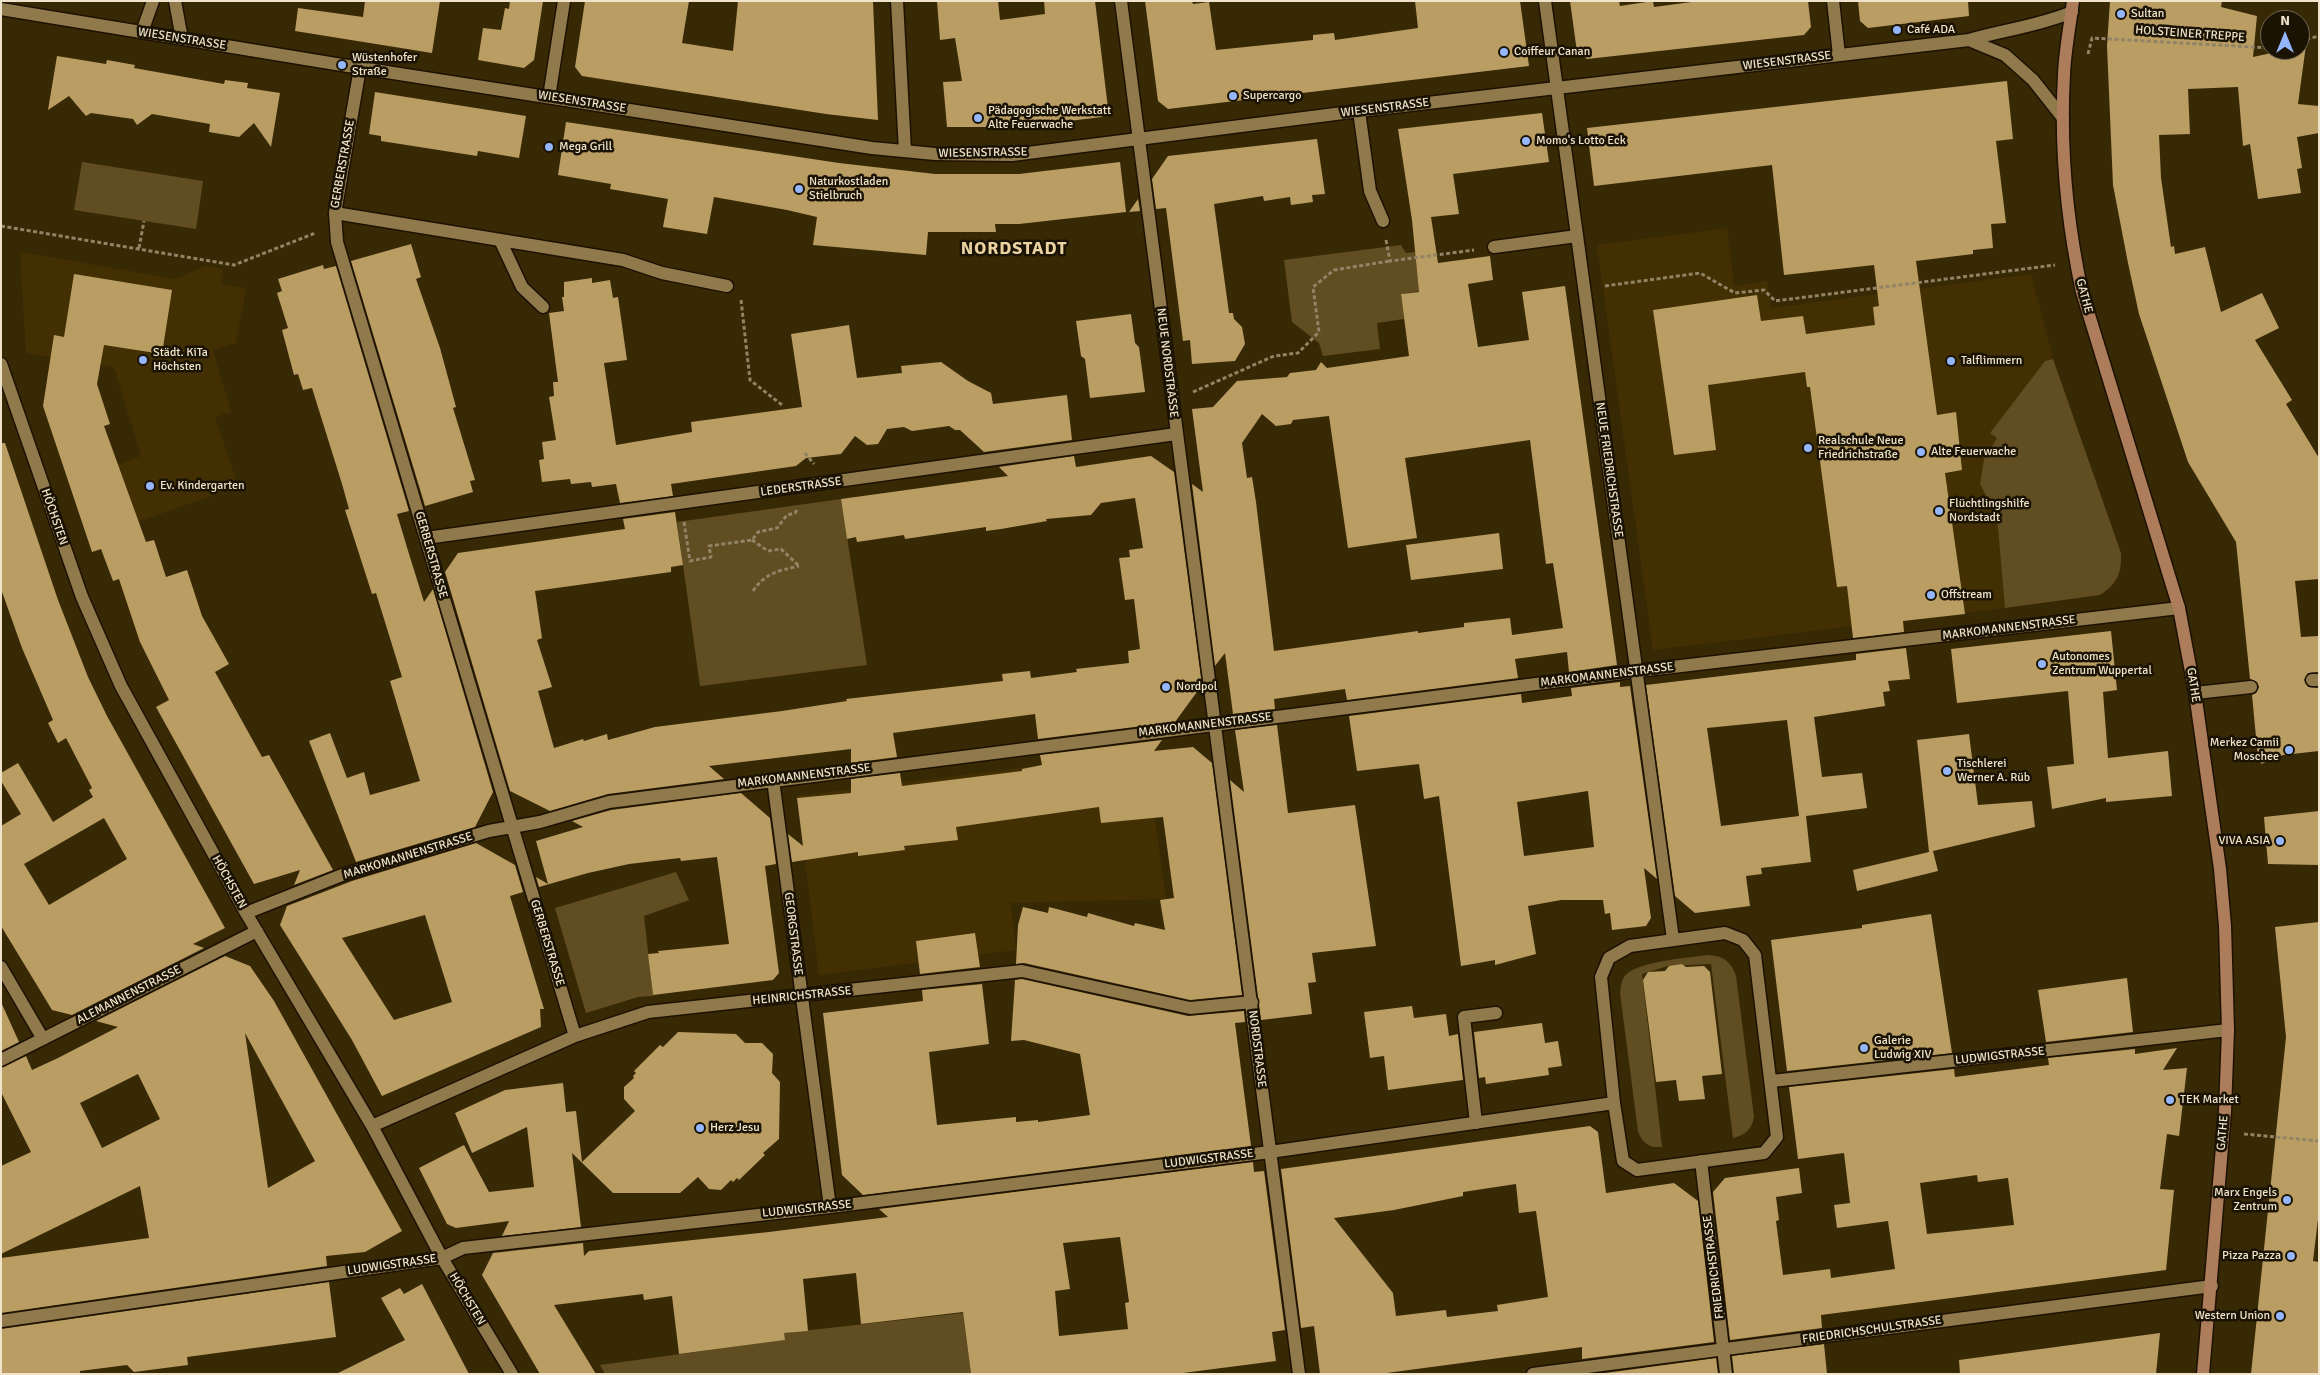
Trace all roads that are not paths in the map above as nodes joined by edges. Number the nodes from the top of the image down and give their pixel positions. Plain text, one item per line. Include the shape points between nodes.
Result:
1 (153, 1) edge
2 (175, 1) edge
3 (564, 1) edge
4 (897, 1) edge
5 (1121, 1) edge
6 (1545, 1) edge
7 (1833, 1) edge
8 (2072, 6) edge
9 (1, 9) edge
10 (142, 32) junction
11 (182, 39) junction
12 (1969, 40) junction
13 (1839, 55) junction
14 (360, 68) junction
15 (1556, 88) junction
16 (549, 97) junction
17 (1360, 111) junction
18 (2063, 118) junction
19 (1138, 140) junction
20 (905, 151) junction
21 (335, 213) junction
22 (1383, 222) road end
23 (1577, 236) junction
24 (500, 240) junction
25 (1494, 248) road end
26 (727, 286) road end
27 (543, 307) dead end
28 (1, 364) edge
29 (1176, 434) junction
30 (426, 538) junction
31 (2179, 608) junction
32 (1638, 671) junction
33 (2251, 687) dead end
34 (2195, 694) junction
35 (1214, 724) junction
36 (773, 780) junction
37 (512, 828) junction
38 (246, 912) junction
39 (257, 931) junction
40 (1673, 939) junction
41 (1, 967) edge
42 (800, 997) junction
43 (1252, 1002) junction
44 (1496, 1014) dead end
45 (2228, 1030) junction
46 (575, 1036) junction
47 (43, 1039) junction
48 (1, 1060) edge
49 (1772, 1081) junction
50 (1614, 1103) junction
51 (1476, 1123) junction
52 (372, 1126) junction
53 (1270, 1152) junction
54 (1701, 1161) junction
55 (830, 1207) junction
56 (442, 1258) junction
57 (2212, 1286) junction
58 (1, 1320) edge
59 (1723, 1350) junction
60 (512, 1374) edge
61 (1299, 1374) edge
62 (1533, 1374) edge
63 (1726, 1374) edge
64 (2203, 1374) edge

1 - 10 street
2 - 11 street
3 - 16 street
4 - 20 street
5 - 19 street, NEUE NORDSTRASSE
6 - 15 street, NEUE FRIEDRICHSTRASSE
7 - 13 street
8 - 12 street, WIESENSTRASSE via 2051,20
8 - 18 main road, GATHE via 2064,72
9 - 10 street, WIESENSTRASSE
10 - 11 street, WIESENSTRASSE
11 - 14 street, WIESENSTRASSE
12 - 13 street, WIESENSTRASSE
12 - 18 street, WIESENSTRASSE via 2005,55 2033,80
13 - 15 street, WIESENSTRASSE
14 - 16 street, WIESENSTRASSE
14 - 21 street, GERBERSTRASSE
15 - 17 street, WIESENSTRASSE
15 - 23 street, NEUE FRIEDRICHSTRASSE
16 - 20 street, WIESENSTRASSE
17 - 19 street, WIESENSTRASSE
17 - 22 street via 1370,191
18 - 31 main road, GATHE via 2066,179 2082,292
19 - 20 street, WIESENSTRASSE via 1012,155
19 - 29 street, NEUE NORDSTRASSE
21 - 24 street
21 - 30 street, GERBERSTRASSE via 337,242
23 - 25 street
23 - 32 street, NEUE FRIEDRICHSTRASSE
24 - 26 street via 623,260 662,273
24 - 27 street via 522,286
28 - 38 street, HÖCHSTEN via 82,597 121,686
29 - 30 street, LEDERSTRASSE
29 - 35 street, NEUE NORDSTRASSE
30 - 37 street, GERBERSTRASSE
31 - 32 street, MARKOMANNENSTRASSE
31 - 34 main road, GATHE
32 - 35 street, MARKOMANNENSTRASSE
32 - 40 street, NEUE FRIEDRICHSTRASSE
33 - 34 street
34 - 45 main road, GATHE via 2220,869
35 - 36 street, MARKOMANNENSTRASSE
35 - 43 street, NORDSTRASSE
36 - 37 street, MARKOMANNENSTRASSE via 609,802
36 - 42 street, GEORGSTRASSE
37 - 38 street, MARKOMANNENSTRASSE via 489,831 342,875
37 - 46 street, GERBERSTRASSE
38 - 39 street, HÖCHSTEN
39 - 47 street, ALEMANNENSTRASSE
39 - 52 street, HÖCHSTEN
40 - 49 street via 1725,932 1743,940 1755,955
40 - 50 street via 1630,946 1609,958 1601,977
41 - 47 street
42 - 43 street, HEINRICHSTRASSE via 1022,971 1190,1008
42 - 46 street, HEINRICHSTRASSE via 648,1012
42 - 55 street, GEORGSTRASSE
43 - 53 street, NORDSTRASSE
44 - 51 street via 1464,1017
45 - 49 street, LUDWIGSTRASSE
45 - 57 main road, GATHE
46 - 52 street, HEINRICHSTRASSE
47 - 48 street, ALEMANNENSTRASSE
49 - 54 street via 1777,1137 1764,1152
50 - 51 street, LUDWIGSTRASSE
50 - 54 street via 1623,1161 1637,1170
51 - 53 street, LUDWIGSTRASSE
52 - 56 street, HÖCHSTEN
53 - 55 street, LUDWIGSTRASSE
53 - 61 street, NORDSTRASSE
54 - 59 street, FRIEDRICHSTRASSE
55 - 56 street, LUDWIGSTRASSE via 463,1248
56 - 58 street, LUDWIGSTRASSE
56 - 60 street, HÖCHSTEN
57 - 59 street, FRIEDRICHSCHULSTRASSE
57 - 64 main road, GATHE
59 - 62 street, FRIEDRICHSCHULSTRASSE
59 - 63 street, FRIEDRICHSTRASSE

